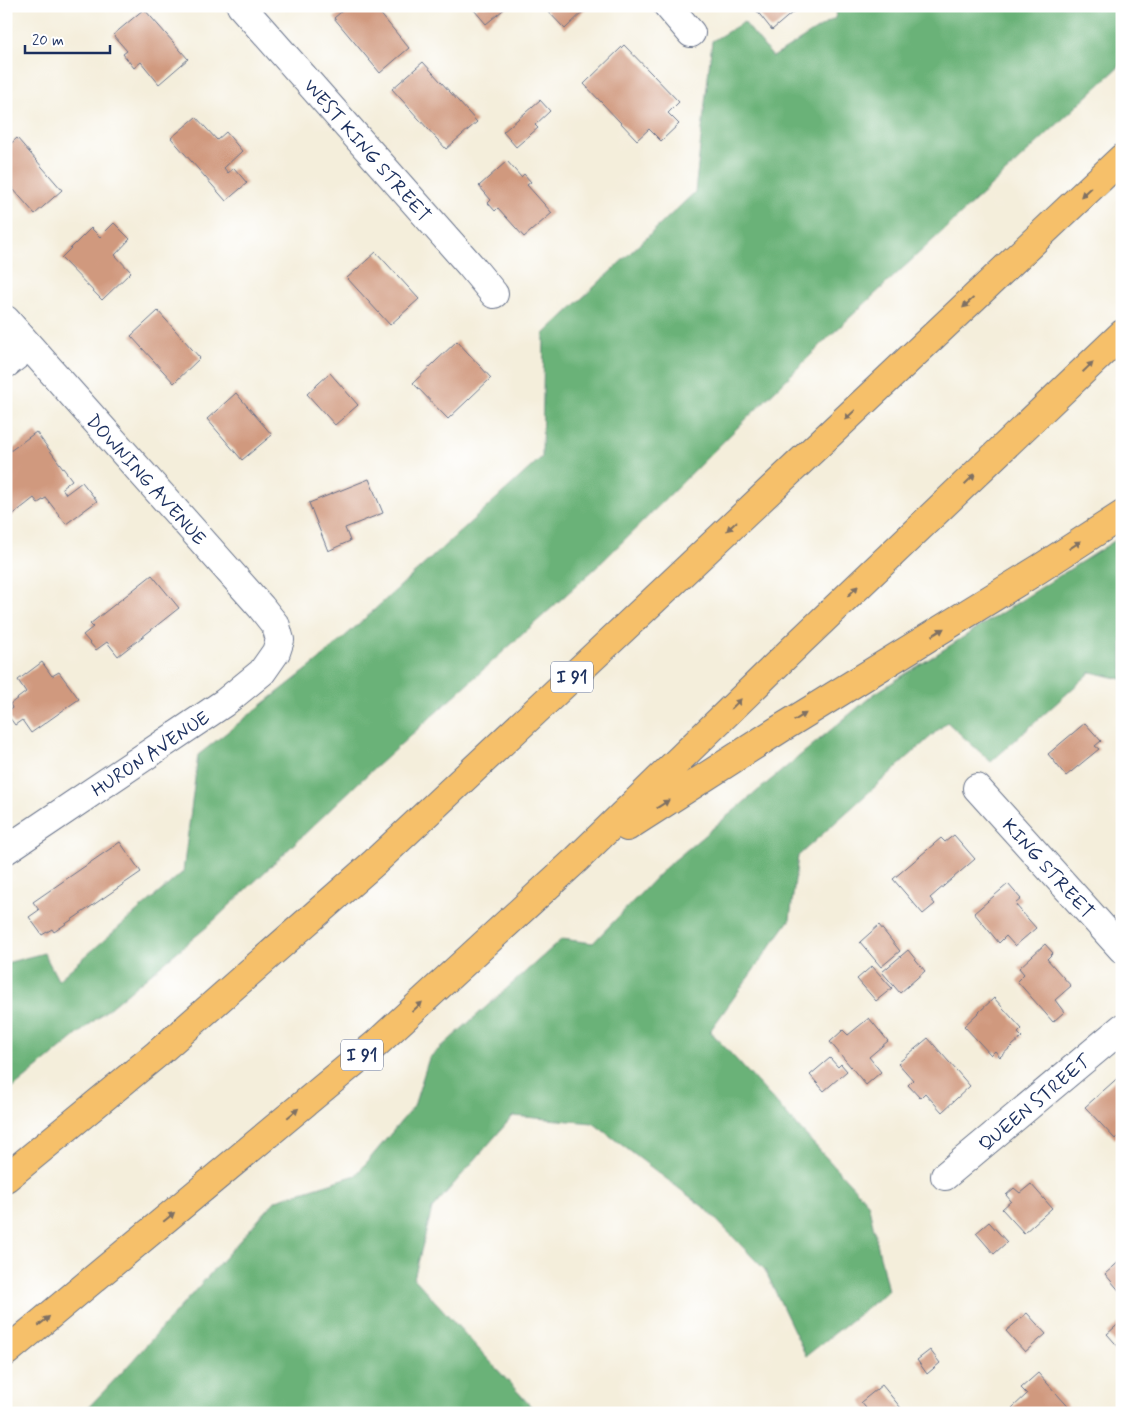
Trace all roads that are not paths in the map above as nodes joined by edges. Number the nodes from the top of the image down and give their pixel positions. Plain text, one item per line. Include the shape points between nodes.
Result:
1 (241, 6) edge
2 (668, 6) edge
3 (691, 34) dead end
4 (1122, 158) edge
5 (494, 294) dead end
6 (6, 320) edge
7 (1122, 334) edge
8 (29, 346) junction
9 (6, 364) edge
10 (1122, 515) edge
11 (280, 643) joint
12 (977, 788) dead end
13 (6, 850) edge
14 (577, 859) junction
15 (1122, 948) edge
16 (1122, 1028) edge
17 (945, 1176) dead end
18 (6, 1178) edge
19 (6, 1352) edge

1 - 5 street, WEST KING STREET
2 - 3 street
4 -> 18 highway, I 91 via 375,862 157,1054
6 - 8 street, DOWNING AVENUE
14 -> 7 highway, I 91
8 - 9 street
8 - 11 street, DOWNING AVENUE via 261,607 276,626
14 -> 10 highway
11 - 13 street, HURON AVENUE via 262,672 224,704
12 - 15 street, KING STREET
19 -> 14 highway, I 91 via 376,1044
16 - 17 street, QUEEN STREET

